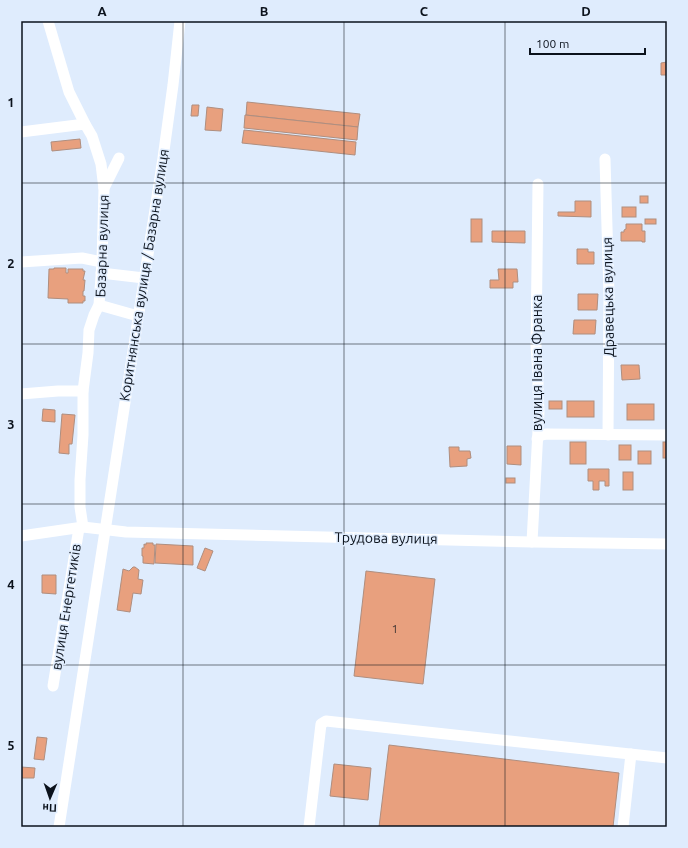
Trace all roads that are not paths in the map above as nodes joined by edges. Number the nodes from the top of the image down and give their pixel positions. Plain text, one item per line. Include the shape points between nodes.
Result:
1 (48, 21) edge
2 (180, 21) edge
3 (85, 124) junction
4 (21, 132) edge
5 (119, 158) dead end
6 (605, 159) dead end
7 (538, 184) dead end
8 (104, 189) junction
9 (21, 262) edge
10 (101, 267) junction
11 (144, 278) junction
12 (99, 305) junction
13 (138, 316) junction
14 (83, 391) junction
15 (21, 394) edge
16 (608, 435) junction
17 (667, 435) edge
18 (537, 439) junction
19 (81, 527) junction
20 (105, 530) junction
21 (21, 536) edge
22 (532, 542) junction
23 (667, 544) edge
24 (54, 686) dead end
25 (631, 754) junction
26 (667, 758) edge
27 (59, 827) edge
28 (309, 827) edge
29 (623, 827) edge

1 - 3 street, Базарна вулиця via 69,92
2 - 11 street, Коритнянська вулиця / Базарна вулиця via 173,86
3 - 4 street
3 - 8 street, Базарна вулиця via 92,136 101,164
5 - 8 street
6 - 16 street, Дравецька вулиця via 609,295
7 - 18 street, вулиця Івана Франка
8 - 10 street, Базарна вулиця
9 - 10 street via 82,258
10 - 11 street
10 - 12 street, Базарна вулиця
11 - 13 street, Коритнянська вулиця / Базарна вулиця
12 - 13 street
12 - 14 street, Базарна вулиця via 89,330
13 - 20 street, Коритнянська вулиця / Базарна вулиця
14 - 15 street
14 - 19 street, Базарна вулиця
16 - 17 street
16 - 18 street via 547,434
18 - 22 street, вулиця Івана Франка
19 - 20 street, Трудова вулиця
19 - 21 street, Трудова вулиця
19 - 24 street, вулиця Енергетиків
20 - 22 street, Трудова вулиця
20 - 27 street, Коритнянська вулиця / Базарна вулиця
22 - 23 street, Трудова вулиця
25 - 26 street
25 - 28 street via 326,721 321,724
25 - 29 street

